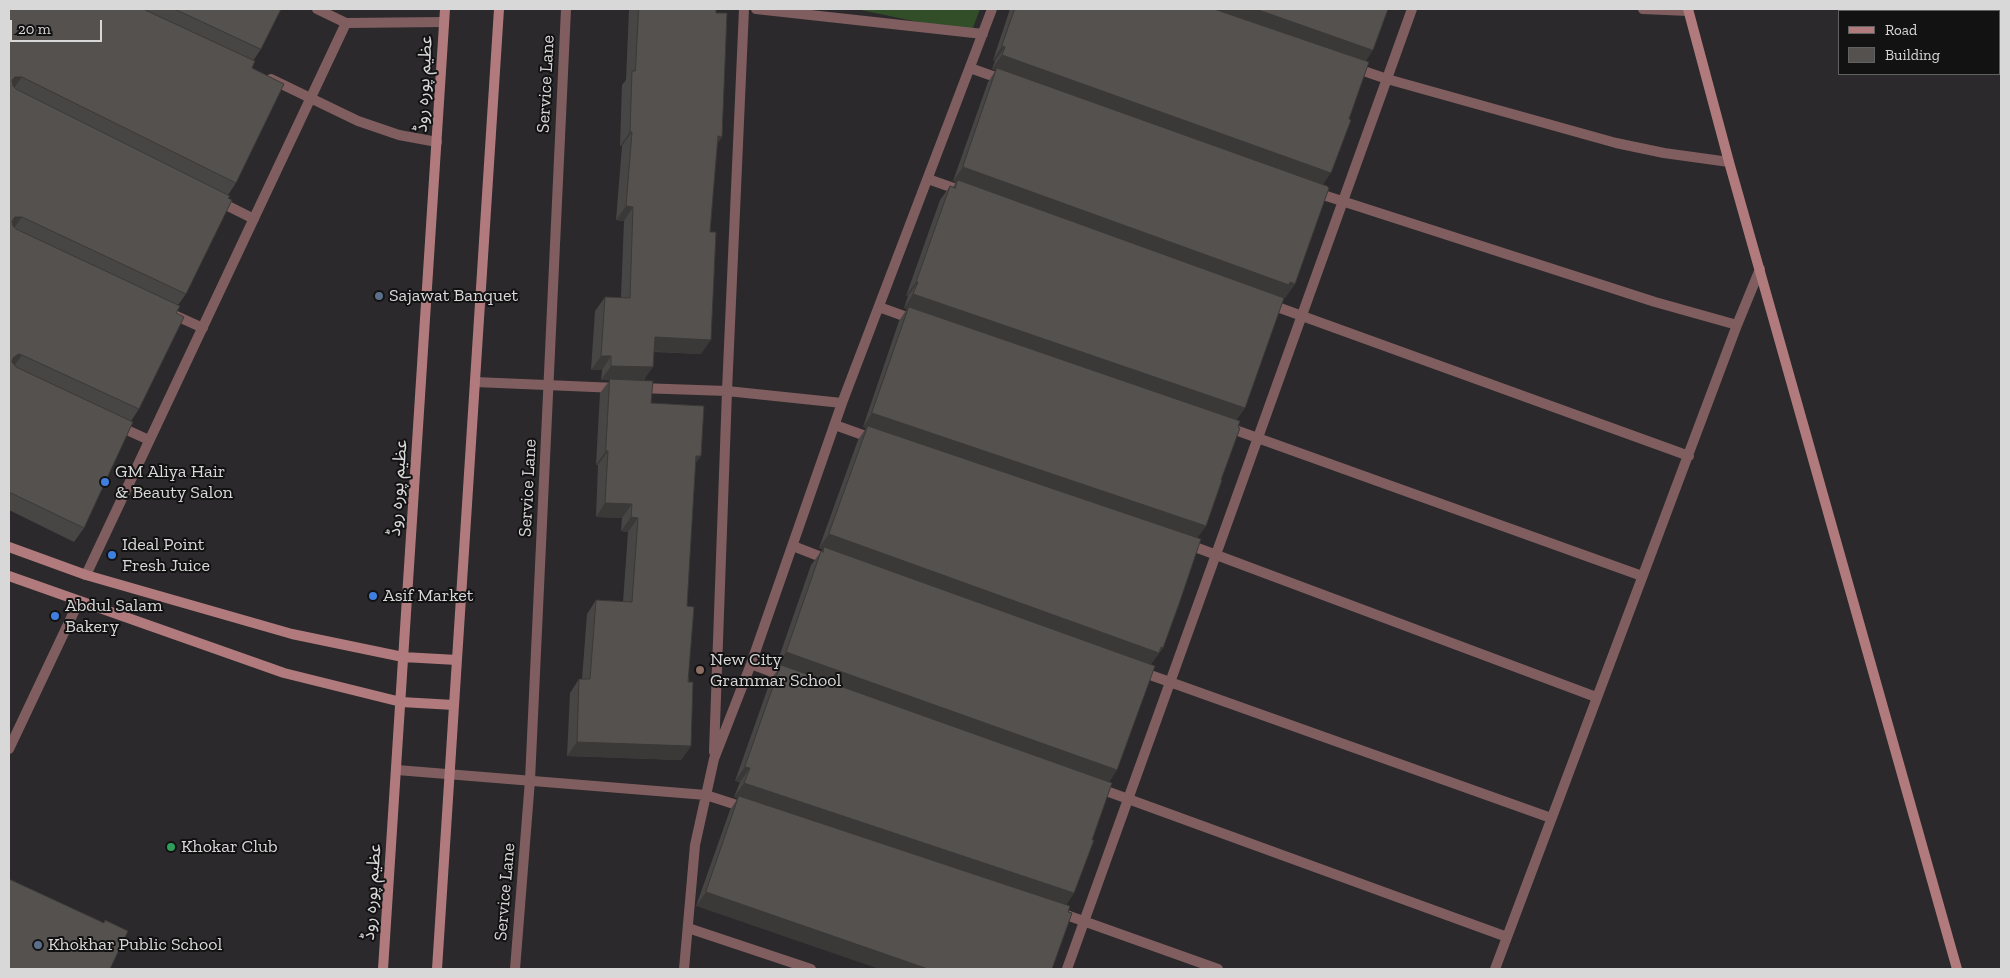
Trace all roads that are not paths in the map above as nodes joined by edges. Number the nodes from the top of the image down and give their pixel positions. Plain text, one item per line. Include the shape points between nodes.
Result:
1 (317, 9) edge
2 (445, 9) edge
3 (499, 9) edge
4 (566, 9) edge
5 (744, 9) edge
6 (756, 9) edge
7 (992, 9) edge
8 (1412, 9) edge
9 (1643, 9) edge
10 (1688, 10) edge
11 (444, 22) junction
12 (346, 23) junction
13 (983, 34) junction
14 (1341, 63) edge
15 (970, 68) junction
16 (265, 76) edge
17 (1387, 79) junction
18 (1017, 85) edge
19 (310, 97) junction
20 (437, 142) junction
21 (1729, 162) junction
22 (928, 179) junction
23 (1306, 189) edge
24 (974, 196) edge
25 (210, 197) edge
26 (1343, 202) junction
27 (254, 219) junction
28 (1760, 269) junction
29 (1256, 299) edge
30 (878, 307) junction
31 (158, 308) edge
32 (1302, 316) junction
33 (925, 323) edge
34 (1737, 325) junction
35 (203, 328) junction
36 (475, 382) junction
37 (549, 386) junction
38 (727, 391) junction
39 (842, 402) junction
40 (106, 420) edge
41 (1212, 422) edge
42 (835, 425) junction
43 (1259, 438) junction
44 (150, 440) junction
45 (882, 441) edge
46 (1689, 456) junction
47 (1180, 542) edge
48 (792, 546) junction
49 (9, 547) edge
50 (1217, 554) junction
51 (839, 563) edge
52 (86, 575) junction
53 (9, 576) edge
54 (1642, 576) junction
55 (79, 601) junction
56 (403, 657) junction
57 (457, 660) junction
58 (751, 664) junction
59 (1124, 666) edge
60 (797, 681) edge
61 (1171, 682) junction
62 (1596, 697) junction
63 (401, 702) junction
64 (454, 705) junction
65 (13, 728) edge
66 (9, 749) edge
67 (714, 759) junction
68 (397, 770) junction
69 (450, 774) junction
70 (530, 780) junction
71 (1092, 786) edge
72 (706, 795) junction
73 (1129, 799) junction
74 (754, 811) edge
75 (1551, 818) junction
76 (1046, 908) edge
77 (1084, 921) junction
78 (688, 928) junction
79 (1507, 937) junction
80 (383, 969) edge
81 (437, 969) edge
82 (515, 969) edge
83 (684, 969) edge
84 (811, 969) edge
85 (1067, 969) edge
86 (1218, 969) edge
87 (1495, 969) edge
88 (1957, 969) edge

1 - 12 street
2 - 11 main road, عظیم پورہ روڈ
3 - 36 main road
4 - 37 street, Service Lane
5 - 38 street
6 - 13 street
7 - 13 street
8 - 17 street
9 - 10 street
10 - 21 main road
11 - 12 street
11 - 20 main road, عظیم پورہ روڈ
12 - 19 street
13 - 15 street
14 - 17 street
15 - 18 street
15 - 22 street
16 - 19 street
17 - 21 street via 1616,143
17 - 26 street
19 - 20 street via 358,121 399,135
19 - 27 street
20 - 56 main road, عظیم پورہ روڈ
21 - 28 main road
22 - 24 street
22 - 30 street
23 - 26 street
25 - 27 street
26 - 32 street
26 - 34 street
27 - 35 street
28 - 34 street
28 - 88 main road
29 - 32 street
30 - 33 street
30 - 39 street
31 - 35 street
32 - 43 street
32 - 46 street
34 - 46 street
35 - 44 street
36 - 37 street
36 - 57 main road
37 - 38 street
37 - 70 street, Service Lane
38 - 39 street
38 - 67 street
39 - 42 street
40 - 44 street
41 - 43 street
42 - 45 street
42 - 48 street
43 - 50 street
43 - 54 street
44 - 52 street
46 - 54 street
47 - 50 street
48 - 51 street
48 - 58 street
49 - 52 main road
50 - 61 street
50 - 62 street
52 - 56 main road via 292,634
53 - 55 main road
54 - 62 street
55 - 63 main road via 284,673
55 - 65 street
56 - 57 main road
56 - 63 main road, عظیم پورہ روڈ
57 - 64 main road
58 - 60 street
58 - 67 street
59 - 61 street
61 - 73 street
61 - 75 street
62 - 75 street
63 - 64 main road
63 - 68 main road, عظیم پورہ روڈ
64 - 69 main road
65 - 66 street
67 - 72 street
68 - 69 street
68 - 80 main road, عظیم پورہ روڈ
69 - 70 street
69 - 81 main road
70 - 72 street
70 - 82 street, Service Lane
71 - 73 street
72 - 74 street
72 - 78 street via 695,845
73 - 77 street
73 - 79 street
75 - 79 street
76 - 77 street
77 - 85 street
77 - 86 street
78 - 83 street
78 - 84 street
79 - 87 street

